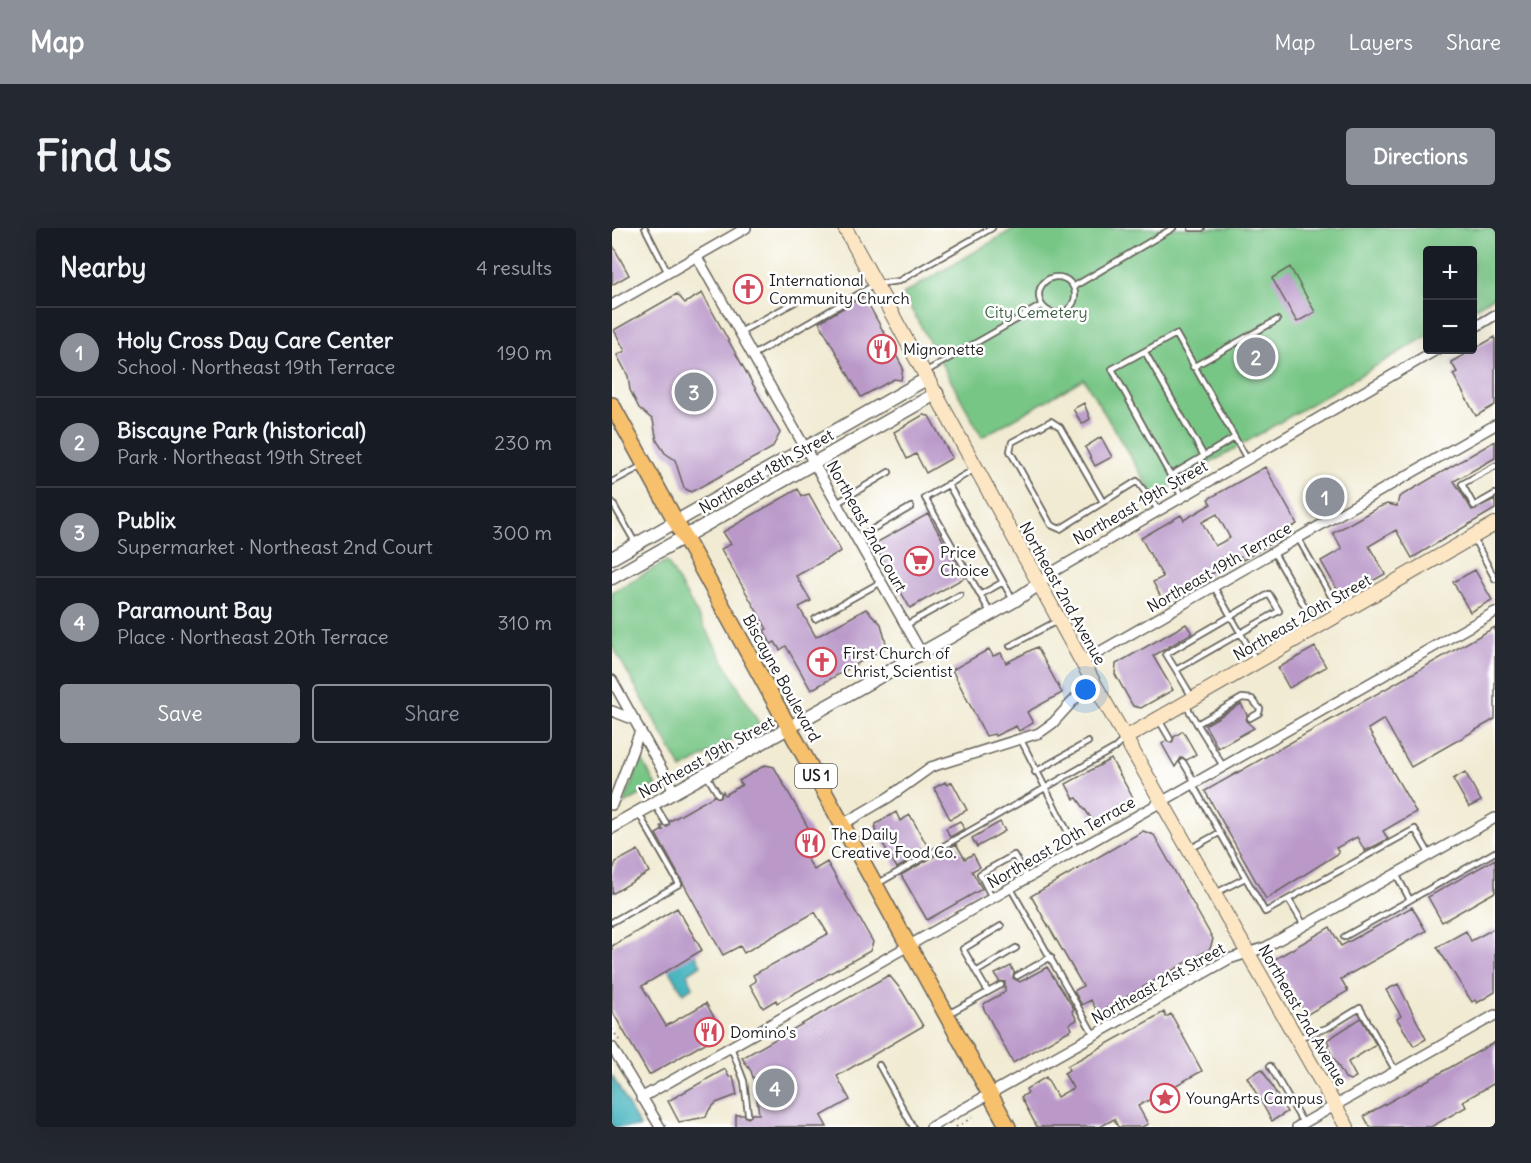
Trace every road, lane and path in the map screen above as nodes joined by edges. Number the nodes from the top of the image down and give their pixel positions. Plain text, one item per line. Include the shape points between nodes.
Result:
1 (645, 228) edge
2 (746, 228) edge
3 (845, 228) edge
4 (992, 228) edge
5 (1173, 228) edge
6 (1191, 228) edge
7 (1202, 228) edge
8 (697, 257) junction
9 (668, 273) junction
10 (876, 284) junction
11 (1073, 287) junction
12 (795, 302) dead end
13 (612, 304) edge
14 (1042, 305) junction
15 (1495, 315) edge
16 (1277, 320) dead end
17 (1477, 326) edge
18 (740, 332) junction
19 (1145, 352) junction
20 (1429, 354) edge
21 (753, 355) junction
22 (1193, 367) junction
23 (927, 375) junction
24 (937, 393) junction
25 (612, 405) edge
26 (1495, 425) edge
27 (1234, 438) junction
28 (806, 447) junction
29 (1204, 456) junction
30 (1246, 459) junction
31 (814, 463) junction
32 (644, 464) junction
33 (1495, 466) edge
34 (977, 468) junction
35 (889, 472) dead end
36 (1170, 476) junction
37 (612, 482) edge
38 (948, 484) junction
39 (1495, 494) edge
40 (1182, 497) junction
41 (612, 502) edge
42 (1103, 502) junction
43 (837, 503) junction
44 (911, 507) dead end
45 (1159, 511) junction
46 (675, 522) junction
47 (1495, 524) edge
48 (684, 537) junction
49 (1473, 537) junction
50 (857, 538) junction
51 (1298, 538) junction
52 (636, 544) junction
53 (1274, 553) junction
54 (612, 558) edge
55 (612, 578) edge
56 (1495, 579) edge
57 (881, 582) junction
58 (1003, 582) junction
59 (1039, 584) junction
60 (1214, 587) junction
61 (960, 595) dead end
62 (980, 595) junction
63 (1014, 601) junction
64 (1495, 612) edge
65 (991, 614) junction
66 (1309, 614) dead end
67 (1341, 614) junction
68 (1230, 616) junction
69 (814, 619) dead end
70 (1059, 620) junction
71 (906, 625) junction
72 (1240, 633) junction
73 (1010, 646) dead end
74 (922, 654) junction
75 (1082, 662) junction
76 (1257, 662) junction
77 (1176, 670) junction
78 (612, 680) edge
79 (1092, 680) junction
80 (1189, 702) junction
81 (612, 711) edge
82 (1250, 718) dead end
83 (1159, 719) junction
84 (635, 720) junction
85 (1197, 724) junction
86 (790, 729) junction
87 (640, 731) junction
88 (1125, 738) junction
89 (1170, 739) dead end
90 (1021, 740) junction
91 (1088, 742) dead end
92 (1183, 762) dead end
93 (1224, 768) junction
94 (1035, 772) junction
95 (707, 776) junction
96 (1194, 785) junction
97 (1044, 789) junction
98 (675, 793) junction
99 (718, 794) dead end
100 (613, 802) edge
101 (1162, 802) junction
102 (655, 805) junction
103 (639, 814) junction
104 (1494, 822) edge
105 (666, 823) dead end
106 (843, 824) junction
107 (612, 827) edge
108 (1219, 833) junction
109 (1189, 849) junction
110 (1077, 850) junction
111 (1495, 852) edge
112 (1430, 855) junction
113 (1396, 874) junction
114 (1028, 878) junction
115 (1245, 879) junction
116 (876, 884) junction
117 (1010, 888) junction
118 (1214, 894) junction
119 (992, 898) junction
120 (1289, 900) junction
121 (1410, 900) junction
122 (612, 922) edge
123 (1304, 925) junction
124 (1001, 926) dead end
125 (1344, 937) dead end
126 (909, 945) junction
127 (1016, 948) dead end
128 (1248, 953) junction
129 (1051, 957) junction
130 (976, 972) junction
131 (1017, 976) dead end
132 (1001, 985) dead end
133 (988, 992) junction
134 (947, 1015) junction
135 (1495, 1015) edge
136 (1094, 1035) junction
137 (1297, 1038) junction
138 (612, 1047) edge
139 (731, 1047) junction
140 (879, 1065) dead end
141 (1270, 1065) dead end
142 (1396, 1073) junction
143 (990, 1094) junction
144 (641, 1098) junction
145 (1336, 1106) junction
146 (748, 1114) dead end
147 (976, 1115) dead end
148 (1300, 1125) edge
149 (660, 1127) edge
150 (913, 1127) edge
151 (932, 1127) edge
152 (956, 1127) edge
153 (1008, 1127) edge
154 (1347, 1127) edge

1 - 9 lane
2 - 8 street
3 - 10 main road, Northeast 2nd Avenue
4 - 10 lane via 899,281
5 - 11 lane
6 - 7 lane
8 - 9 street
8 - 18 street, Northeast 2nd Court
9 - 13 street
10 - 21 lane
10 - 23 main road, Northeast 2nd Avenue
11 - 14 lane via 1072,304 1063,312 1051,312
11 - 14 lane via 1059,277 1047,279 1039,294
12 - 18 lane
14 - 23 lane
15 - 17 street
16 - 22 lane
18 - 21 street, Northeast 2nd Court
19 - 22 lane via 1176,334
19 - 29 lane
19 - 36 lane via 1112,369
20 - 30 street, Northeast 19th Street
21 - 28 street, Northeast 2nd Court
22 - 27 lane
23 - 24 main road, Northeast 2nd Avenue
23 - 28 street, Northeast 18th Street
24 - 31 street, Northeast 18th Street
24 - 34 main road, Northeast 2nd Avenue
25 - 32 main road, Biscayne Boulevard / US 1
26 - 51 street, Northeast 19th Terrace
27 - 29 lane
27 - 30 lane
28 - 31 street, Northeast 2nd Court
28 - 46 street, Northeast 18th Street
29 - 36 lane
30 - 40 street, Northeast 19th Street
31 - 43 street, Northeast 2nd Court
31 - 48 street, Northeast 18th Street
32 - 37 lane
32 - 46 main road, Biscayne Boulevard / US 1
33 - 39 lane via 1462,484 1474,506
34 - 38 lane
34 - 59 main road, Northeast 2nd Avenue
35 - 43 lane
36 - 40 lane
38 - 58 lane
38 - 62 lane via 925,498
40 - 45 street, Northeast 19th Street
41 - 52 lane
42 - 42 lane via 1060,529 1052,525 1010,451 1012,442 1051,421 1060,427
42 - 45 lane via 1137,481
43 - 50 street, Northeast 2nd Court
44 - 50 lane
45 - 59 street, Northeast 19th Street via 1051,573
46 - 48 main road, Biscayne Boulevard / US 1
46 - 52 street, Northeast 18th Street
47 - 49 main road, Northeast 20th Street
48 - 55 street, Northeast 18th Street
48 - 86 main road, Biscayne Boulevard / US 1
49 - 56 lane
49 - 67 main road, Northeast 20th Street
50 - 57 street, Northeast 2nd Court
51 - 53 street, Northeast 19th Terrace
51 - 67 lane
52 - 54 street, Northeast 18th Street
53 - 60 street, Northeast 19th Terrace
53 - 66 lane
57 - 69 lane
57 - 71 street, Northeast 2nd Court
58 - 62 lane
58 - 63 lane
59 - 63 street, Northeast 19th Street
59 - 70 main road, Northeast 2nd Avenue
60 - 68 lane
60 - 75 street, Northeast 19th Terrace
61 - 71 lane
62 - 65 lane
63 - 65 street, Northeast 19th Street
64 - 93 street, Northeast 20th Terrace
65 - 74 street, Northeast 19th Street
67 - 76 main road, Northeast 20th Street
68 - 72 lane
68 - 72 lane via 1269,594 1279,611
68 - 77 lane via 1166,654
70 - 73 lane
70 - 75 main road, Northeast 2nd Avenue
71 - 74 street, Northeast 2nd Court
72 - 76 lane
72 - 77 lane
74 - 86 street, Northeast 19th Street
75 - 79 main road, Northeast 2nd Avenue
76 - 80 main road, Northeast 20th Street
77 - 80 lane
78 - 84 street
79 - 88 main road, Northeast 2nd Avenue
79 - 90 street via 1053,723
80 - 83 main road, Northeast 20th Street
80 - 85 lane
81 - 84 street
82 - 85 lane via 1260,709 1252,699 1242,698
83 - 88 main road, Northeast 20th Street
83 - 89 lane
84 - 87 street
85 - 93 lane via 1211,741
86 - 95 street, Northeast 19th Street
86 - 106 main road, Biscayne Boulevard / US 1
87 - 98 street
87 - 100 street
88 - 97 lane via 1115,748
88 - 101 main road, Northeast 2nd Avenue
90 - 94 lane
90 - 106 street via 931,767
91 - 94 lane
92 - 96 lane
93 - 96 street, Northeast 20th Terrace
94 - 97 lane
95 - 98 street, Northeast 19th Street
95 - 99 lane
96 - 101 street, Northeast 20th Terrace
96 - 108 lane
97 - 110 lane
97 - 116 lane
98 - 102 street, Northeast 19th Street
101 - 109 main road, Northeast 2nd Avenue
101 - 110 street, Northeast 20th Terrace
102 - 103 street, Northeast 19th Street
102 - 105 lane
103 - 107 street, Northeast 19th Street
103 - 122 lane via 679,884
104 - 112 street, Northeast 21st Street
106 - 116 main road, Biscayne Boulevard / US 1
108 - 109 lane
108 - 115 lane
109 - 118 main road, Northeast 2nd Avenue
110 - 114 street, Northeast 20th Terrace
111 - 121 lane
112 - 113 street, Northeast 21st Street
112 - 120 lane via 1416,829
113 - 121 lane
113 - 123 street, Northeast 21st Street
114 - 117 street, Northeast 20th Terrace
114 - 119 lane via 1014,855 980,874
115 - 118 lane
115 - 120 lane via 1265,912
116 - 126 main road, Biscayne Boulevard / US 1
117 - 119 street, Northeast 20th Terrace
117 - 129 lane
118 - 128 main road, Northeast 2nd Avenue
119 - 126 street, Northeast 20th Terrace
120 - 123 lane
121 - 125 lane
123 - 128 street, Northeast 21st Street
124 - 130 lane via 963,949
126 - 134 main road, Biscayne Boulevard / US 1
126 - 139 street, Northeast 20th Terrace
127 - 130 lane
128 - 136 street, Northeast 21st Street via 1229,959
128 - 137 main road, Northeast 2nd Avenue
129 - 131 lane
129 - 136 lane
130 - 133 lane
132 - 133 lane
133 - 134 lane
134 - 143 main road, Biscayne Boulevard / US 1
135 - 142 street
136 - 143 street, Northeast 21st Street
137 - 142 lane via 1328,1028 1360,1008
137 - 145 main road, Northeast 2nd Avenue
138 - 144 street
139 - 144 street, Northeast 20th Terrace
139 - 146 lane via 744,1081
140 - 150 lane
141 - 148 lane
142 - 145 street
143 - 151 street, Northeast 21st Street
143 - 153 main road, Biscayne Boulevard / US 1
144 - 149 street
145 - 148 street
145 - 154 main road, Northeast 2nd Avenue
147 - 152 path

